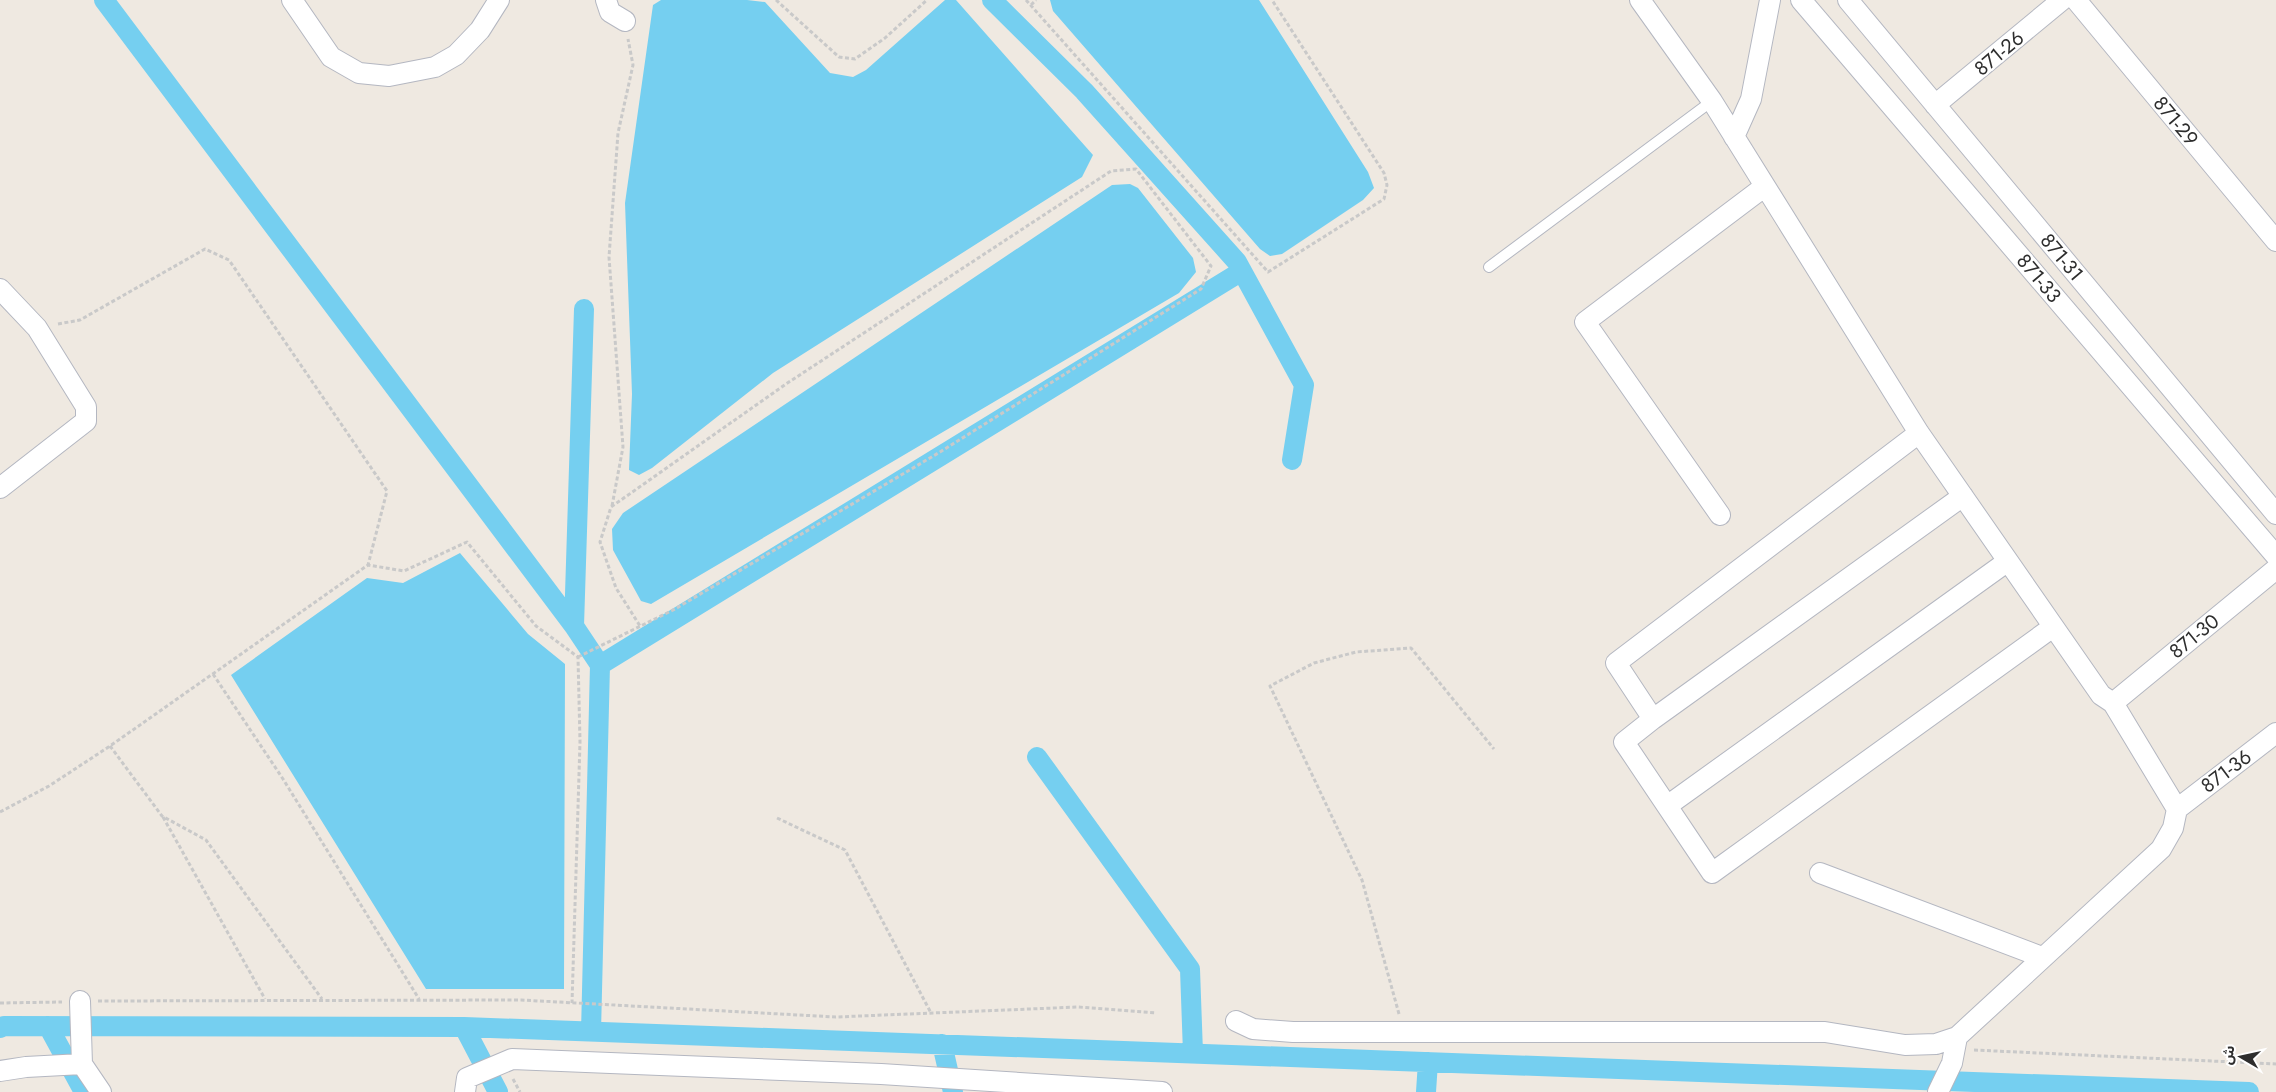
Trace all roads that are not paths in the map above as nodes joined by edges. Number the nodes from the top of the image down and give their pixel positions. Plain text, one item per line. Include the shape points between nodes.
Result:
1 (292, 0) edge
2 (499, 0) edge
3 (606, 0) edge
4 (1640, 0) edge
5 (1770, 0) edge
6 (1779, 0) edge
7 (1801, 0) edge
8 (1848, 0) edge
9 (2062, 0) edge
10 (2076, 0) edge
11 (625, 21) road end
12 (1756, 78) junction
13 (1712, 101) junction
14 (1935, 105) junction
15 (1734, 137) junction
16 (1764, 187) junction
17 (2276, 241) edge
18 (1489, 267) dead end
19 (0, 289) edge
20 (1919, 433) junction
21 (0, 488) edge
22 (1963, 496) junction
23 (2276, 514) edge
24 (1720, 515) dead end
25 (2276, 556) edge
26 (2008, 561) junction
27 (2276, 569) edge
28 (2053, 627) junction
29 (2112, 703) junction
30 (1653, 719) junction
31 (2276, 733) edge
32 (1668, 806) junction
33 (2177, 809) junction
34 (1820, 873) dead end
35 (2042, 957) junction
36 (80, 1002) road end
37 (1236, 1021) dead end
38 (1956, 1043) junction
39 (82, 1064) junction
40 (0, 1071) edge
41 (101, 1092) edge
42 (465, 1092) edge
43 (1162, 1092) edge
44 (1938, 1092) edge

1 - 2 street via 331,57 359,73 389,76 435,67 456,55 480,30
3 - 11 street via 610,12
4 - 13 street
5 - 12 street
6 - 12 street via 1769,51
7 - 25 street, 871-33
8 - 14 street, 871-31
9 - 14 street, 871-26
10 - 17 street, 871-29
12 - 15 street via 1751,99
13 - 15 street
13 - 18 lane
14 - 23 street, 871-31
15 - 16 street
16 - 20 street
16 - 24 street via 1585,322
19 - 21 street via 37,328 86,407 86,421
20 - 22 street
20 - 30 street via 1616,663
22 - 26 street
22 - 30 street
26 - 28 street
26 - 32 street
27 - 29 street, 871-30
28 - 29 street via 2101,695
28 - 32 street via 1712,872
29 - 33 street
30 - 32 street via 1624,742
31 - 33 street, 871-36
33 - 35 street via 2173,828 2161,849
34 - 35 street
35 - 38 street
36 - 39 street
37 - 38 street via 1253,1029 1293,1032 1825,1032 1905,1044
38 - 44 street via 1952,1063
39 - 40 street
39 - 41 street
42 - 43 street via 467,1078 512,1059 881,1074

